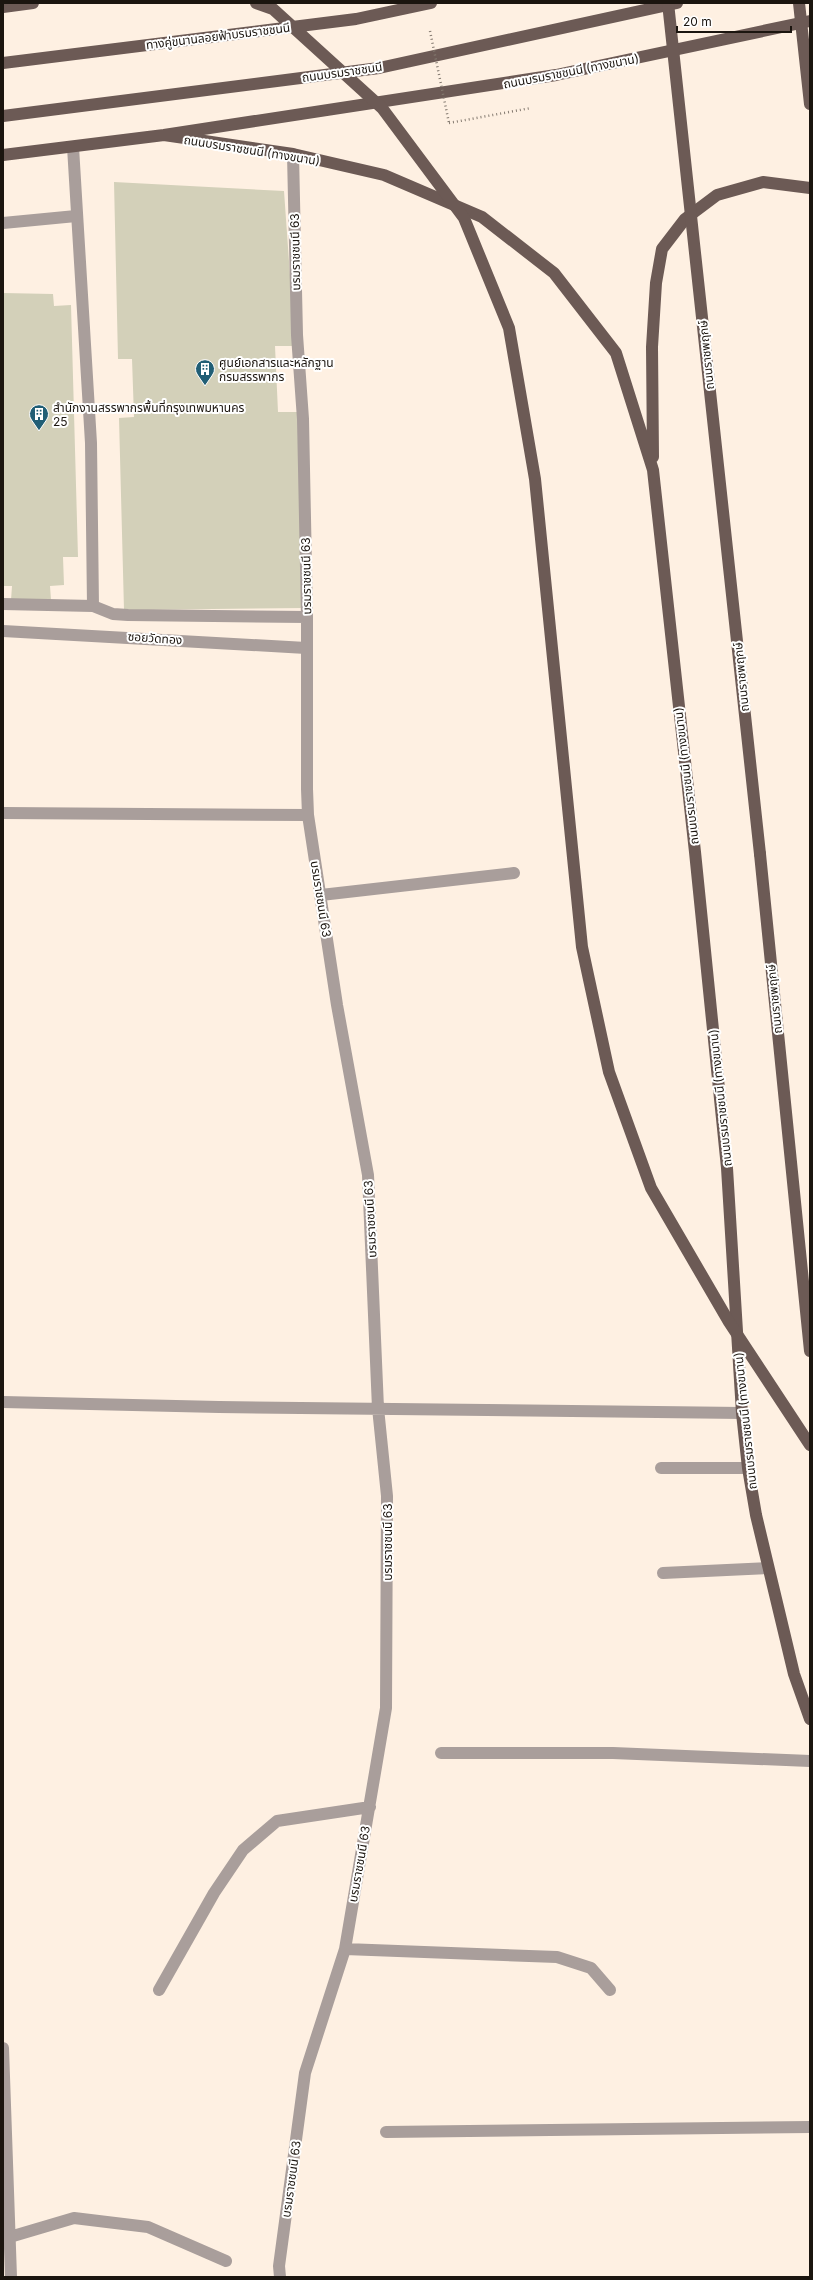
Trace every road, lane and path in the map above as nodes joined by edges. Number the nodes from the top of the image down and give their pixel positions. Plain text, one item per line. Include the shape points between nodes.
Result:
1 (33, 3) edge
2 (256, 3) edge
3 (431, 3) edge
4 (668, 3) edge
5 (678, 3) edge
6 (800, 3) edge
7 (3, 7) edge
8 (810, 21) edge
9 (429, 26) dead end
10 (3, 63) edge
11 (810, 104) edge
12 (539, 107) dead end
13 (3, 116) edge
14 (164, 136) junction
15 (73, 148) junction
16 (293, 154) junction
17 (3, 155) edge
18 (810, 188) edge
19 (76, 216) junction
20 (3, 223) edge
21 (653, 470) junction
22 (3, 604) edge
23 (93, 606) junction
24 (307, 617) junction
25 (3, 631) edge
26 (306, 648) junction
27 (3, 813) edge
28 (308, 815) junction
29 (514, 873) dead end
30 (321, 896) junction
31 (810, 1351) edge
32 (3, 1402) edge
33 (378, 1408) junction
34 (742, 1413) junction
35 (810, 1445) edge
36 (661, 1468) dead end
37 (748, 1468) junction
38 (768, 1568) junction
39 (663, 1573) dead end
40 (810, 1719) edge
41 (441, 1753) dead end
42 (810, 1760) edge
43 (370, 1807) junction
44 (345, 1949) junction
45 (159, 1990) dead end
46 (610, 1990) dead end
47 (3, 2048) edge
48 (810, 2127) edge
49 (386, 2132) dead end
50 (6, 2238) edge
51 (226, 2261) dead end
52 (11, 2277) edge
53 (280, 2277) edge

1 - 7 main road
2 - 35 main road, bridge via 272,9 382,108 464,218 509,328 535,479 582,947 609,1072 651,1188 729,1322
3 - 10 main road, ทางคู่ขนานลอยฟ้าบรมราชชนนี, bridge via 356,18
4 - 31 main road, ถนนราชพฤกษ์, bridge via 760,854
5 - 13 main road, ถนนบรมราชชนนี via 380,68
6 - 11 main road, bridge
8 - 14 main road, ถนนบรมราชชนนี (ทางขนาน) via 556,75
9 - 12 path, bridge via 449,123
14 - 15 main road, ถนนบรมราชชนนี (ทางขนาน)
14 - 16 main road, ถนนบรมราชชนนี (ทางขนาน)
15 - 17 main road, ถนนบรมราชชนนี (ทางขนาน)
15 - 19 street
16 - 21 main road, ถนนบรมราชชนนี (ทางขนาน) via 384,175 482,217 554,273 616,353
16 - 24 street, บรมราชชนนี 63
18 - 21 main road via 763,182 718,195 685,219 662,249 656,283 652,347
19 - 20 street
19 - 23 street via 91,443
21 - 34 main road, ถนนบรมราชชนนี (ทางขนาน) via 727,1168
22 - 23 street
23 - 24 street via 113,614 128,615
24 - 26 street, บรมราชชนนี 63
25 - 26 street, ซอยวัดทอง
26 - 28 street, บรมราชชนนี 63
27 - 28 street
28 - 30 street, บรมราชชนนี 63
29 - 30 street
30 - 33 street, บรมราชชนนี 63 via 337,1005 368,1175
32 - 33 street
33 - 34 street
33 - 43 street, บรมราชชนนี 63 via 387,1496 386,1708
34 - 37 main road, ถนนบรมราชชนนี (ทางขนาน)
36 - 37 street
37 - 38 main road, ถนนบรมราชชนนี (ทางขนาน)
38 - 39 street
38 - 40 main road, ถนนบรมราชชนนี (ทางขนาน) via 794,1674
41 - 42 street via 613,1753
43 - 44 street, บรมราชชนนี 63
43 - 45 street via 277,1820 244,1850 214,1893
44 - 46 street via 557,1957 591,1968
44 - 53 street, บรมราชชนนี 63 via 305,2074 279,2266
47 - 50 street
48 - 49 street
50 - 51 street via 74,2218 148,2227
50 - 52 street

